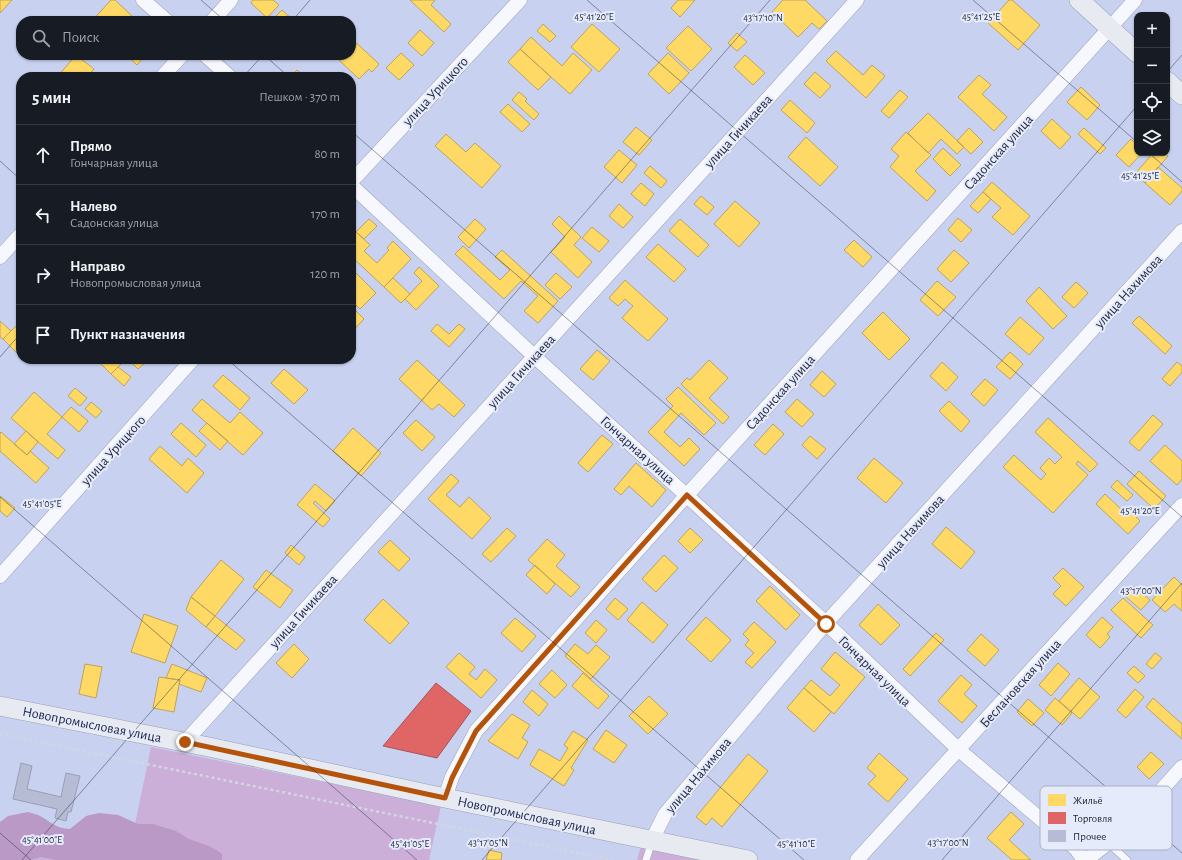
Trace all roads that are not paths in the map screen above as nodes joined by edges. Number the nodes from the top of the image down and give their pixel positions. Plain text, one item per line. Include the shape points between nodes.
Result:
1 (143, 0) edge
2 (231, 0) edge
3 (520, 0) edge
4 (857, 0) edge
5 (1079, 0) edge
6 (1136, 0) edge
7 (161, 16) edge
8 (217, 16) edge
9 (1110, 28) junction
10 (1134, 50) edge
11 (177, 60) edge
12 (211, 60) edge
13 (167, 72) edge
14 (224, 72) edge
15 (1170, 84) edge
16 (1182, 95) edge
17 (356, 179) edge
18 (356, 189) edge
19 (1182, 231) edge
20 (16, 239) edge
21 (0, 257) edge
22 (534, 356) junction
23 (190, 364) edge
24 (687, 495) junction
25 (1182, 505) edge
26 (0, 576) edge
27 (826, 624) junction
28 (0, 706) edge
29 (185, 742) junction
30 (959, 750) junction
31 (1182, 768) edge
32 (1165, 786) edge
33 (445, 798) junction
34 (1040, 819) edge
35 (652, 840) junction
36 (1077, 850) edge
37 (1099, 850) edge
38 (1116, 850) edge
39 (646, 860) edge
40 (748, 860) edge
41 (857, 860) edge
42 (1085, 860) edge
43 (1127, 860) edge

1 - 7 street
2 - 8 street
3 - 17 street, улица Урицкого
4 - 22 street, улица Гичикаева
5 - 9 main road
6 - 9 street, Садонская улица
9 - 10 main road
9 - 24 street, Садонская улица
11 - 13 street
12 - 14 street
15 - 16 main road
18 - 22 street, Гончарная улица
19 - 27 street, улица Нахимова
20 - 21 street
22 - 24 street, Гончарная улица
22 - 29 street, улица Гичикаева
23 - 26 street, улица Урицкого
24 - 27 street, Гончарная улица
24 - 33 street, Садонская улица via 476,731 452,778
25 - 30 street, Беслановская улица
27 - 30 street, Гончарная улица
27 - 35 street, улица Нахимова via 665,814
28 - 29 main road, Новопромысловая улица
29 - 33 main road, Новопромысловая улица
30 - 34 street, Гончарная улица
30 - 41 street, Беслановская улица
31 - 32 street
33 - 35 main road, Новопромысловая улица
35 - 39 lane
35 - 40 main road, Новопромысловая улица
36 - 42 street, Гончарная улица
37 - 42 street
38 - 43 lane

